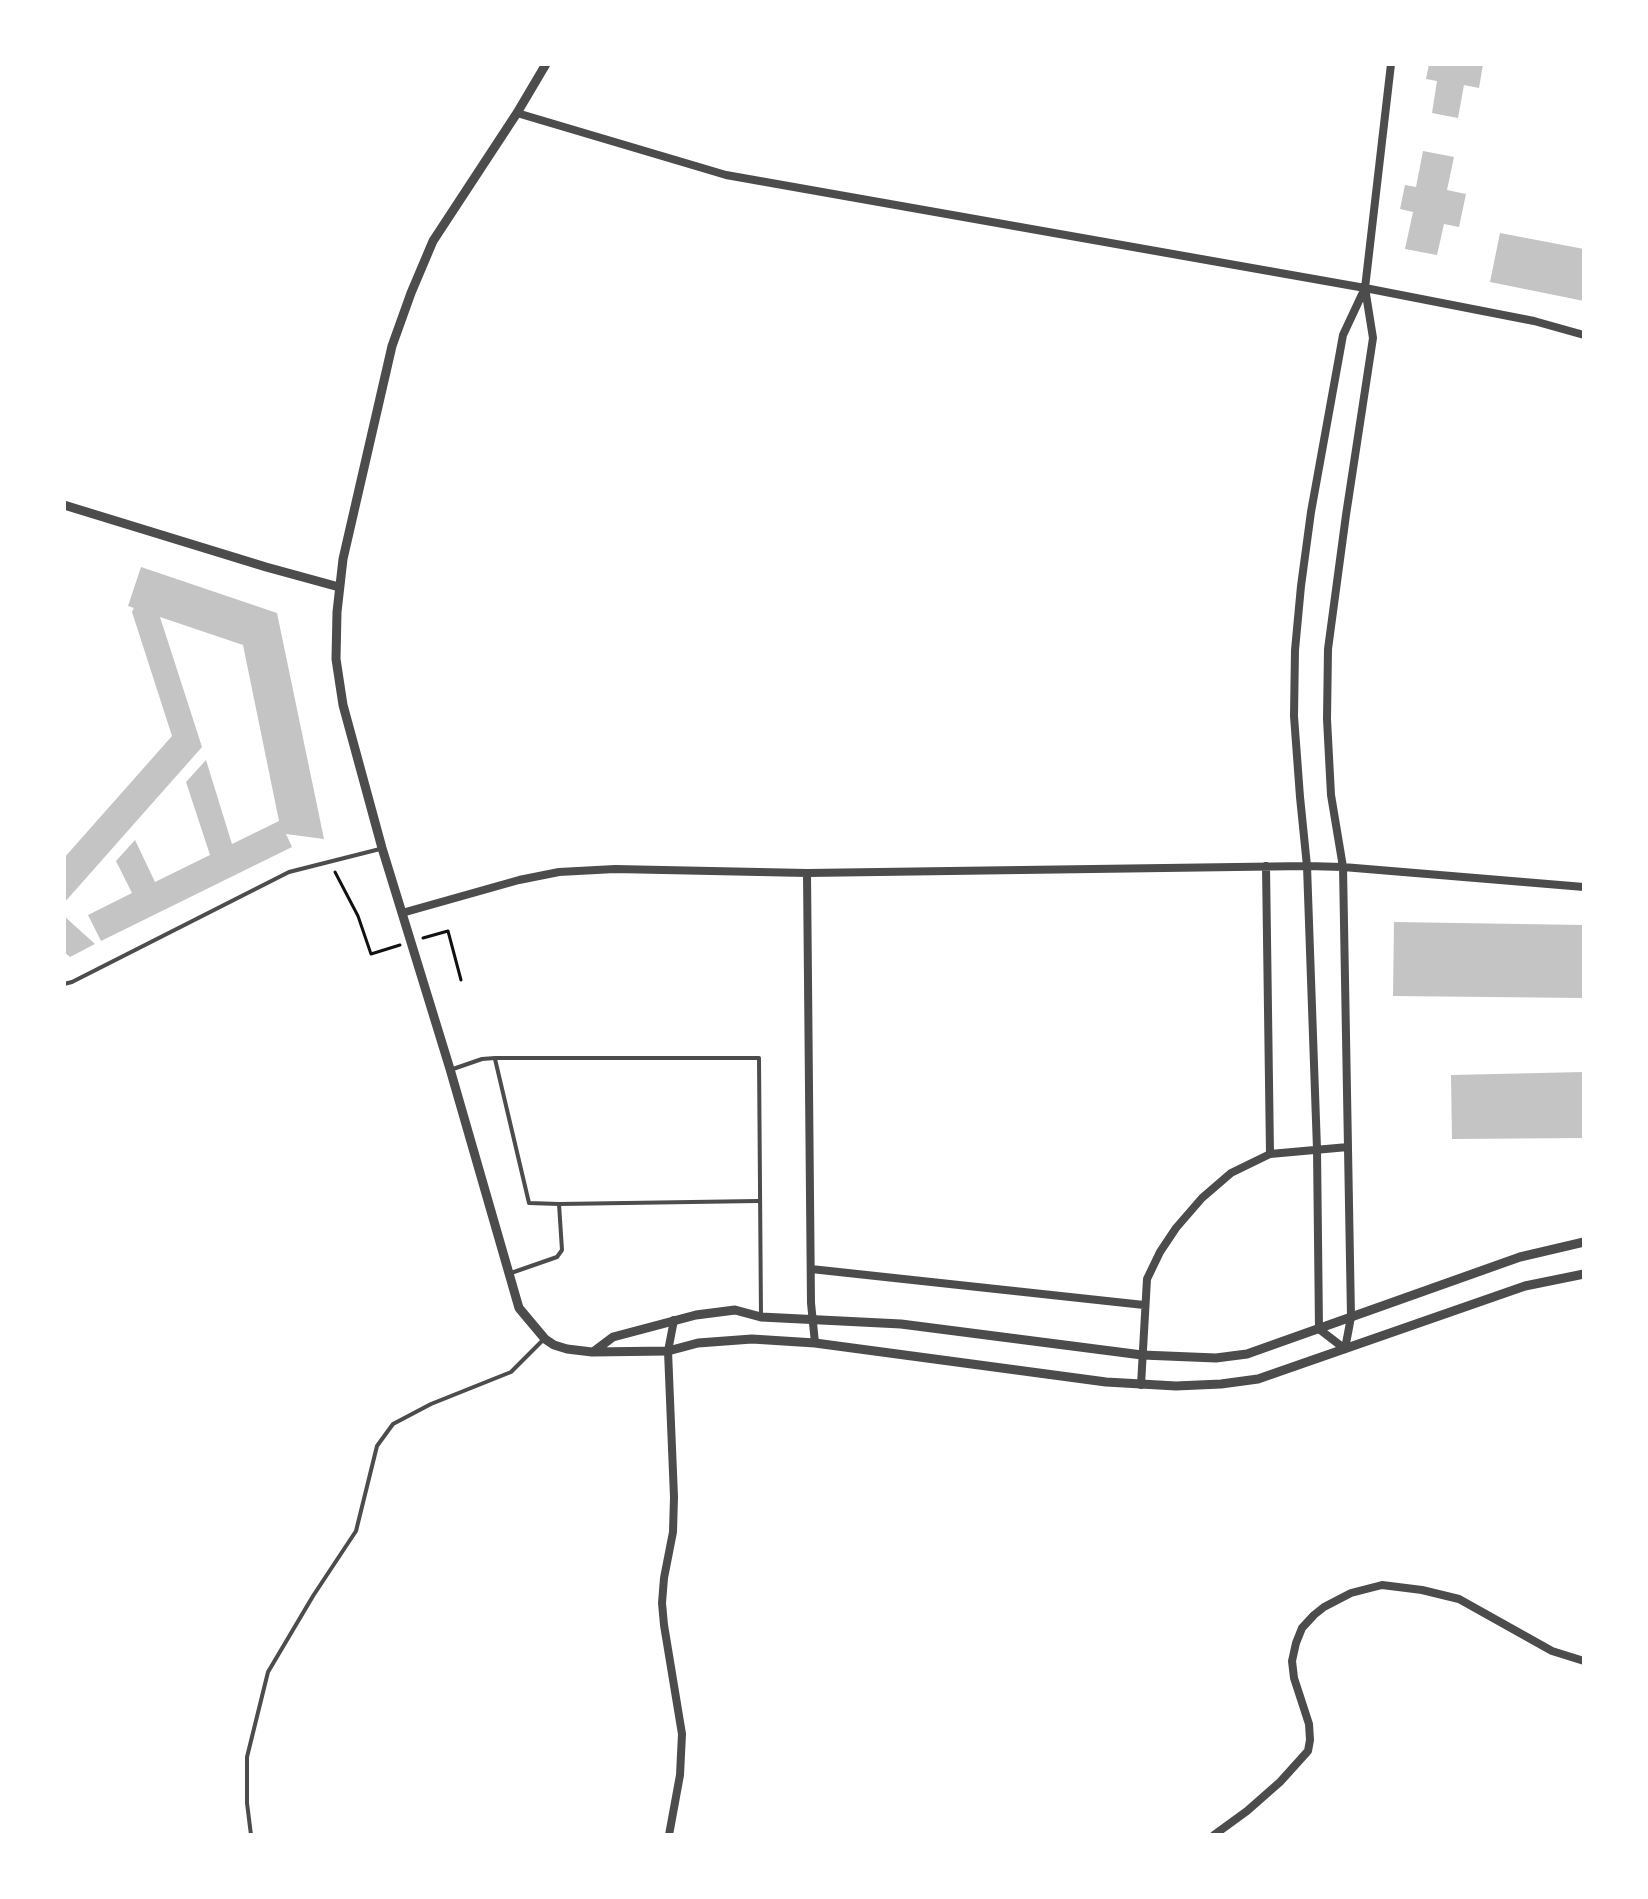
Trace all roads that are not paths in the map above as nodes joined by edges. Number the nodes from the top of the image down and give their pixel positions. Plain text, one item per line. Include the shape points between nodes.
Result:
1 (546, 64) edge
2 (1391, 64) edge
3 (517, 113) junction
4 (1365, 288) junction
5 (1584, 335) edge
6 (64, 505) edge
7 (339, 587) junction
8 (382, 848) junction
9 (1266, 866) junction
10 (1307, 866) junction
11 (1343, 867) junction
12 (807, 873) junction
13 (1584, 887) edge
14 (402, 913) junction
15 (64, 984) edge
16 (495, 1058) junction
17 (450, 1069) junction
18 (1348, 1147) junction
19 (1317, 1149) junction
20 (1270, 1154) junction
21 (759, 1201) junction
22 (559, 1204) junction
23 (1584, 1242) edge
24 (811, 1269) junction
25 (509, 1274) junction
26 (1584, 1274) edge
27 (1144, 1305) junction
28 (761, 1317) junction
29 (1351, 1317) junction
30 (674, 1320) junction
31 (812, 1320) junction
32 (1319, 1329) junction
33 (545, 1339) junction
34 (815, 1343) junction
35 (1345, 1349) junction
36 (668, 1351) junction
37 (592, 1352) junction
38 (1142, 1355) junction
39 (1141, 1385) junction
40 (1584, 1661) edge
41 (251, 1835) edge
42 (669, 1835) edge
43 (1214, 1835) edge

1 - 3 street
2 - 4 street
3 - 4 street via 726,175
3 - 7 street via 433,241 411,293 392,346
4 - 5 street
4 - 10 street via 1343,335 1311,512 1295,650 1294,716
4 - 11 street via 1373,338 1328,649 1331,795
6 - 7 street
7 - 8 street via 336,659 343,705
8 - 14 street
8 - 15 lane via 289,872
9 - 10 street
9 - 12 street
9 - 20 street
10 - 11 street
10 - 19 street
11 - 13 street
11 - 18 street
12 - 14 street via 559,872
12 - 24 street
14 - 17 street
16 - 17 lane
16 - 21 lane via 759,1058
16 - 22 lane via 529,1203
17 - 25 street
18 - 19 street
18 - 29 street
19 - 20 street
19 - 32 street
20 - 27 street via 1231,1173 1176,1228 1147,1279
21 - 22 lane
21 - 28 lane
22 - 25 lane via 562,1250 557,1257
23 - 29 street via 1520,1257
24 - 27 street
24 - 31 street
25 - 33 street via 519,1308
26 - 35 street via 1525,1286
27 - 38 street
28 - 30 street via 735,1310
28 - 31 street
29 - 32 street
29 - 35 street
30 - 36 street
30 - 37 street via 613,1337
31 - 34 street
31 - 38 street via 901,1324
32 - 35 street
32 - 38 street via 1247,1354
33 - 37 street
33 - 41 lane via 511,1372 393,1424 377,1446 356,1531 268,1672 247,1757
34 - 36 street via 752,1339
34 - 39 street
35 - 39 street via 1258,1379
36 - 37 street
36 - 42 street via 674,1497 662,1603 682,1734
38 - 39 street
40 - 43 street via 1552,1651 1459,1599 1382,1585 1351,1593 1314,1615 1296,1643 1292,1661 1309,1724 1308,1751 1280,1782

